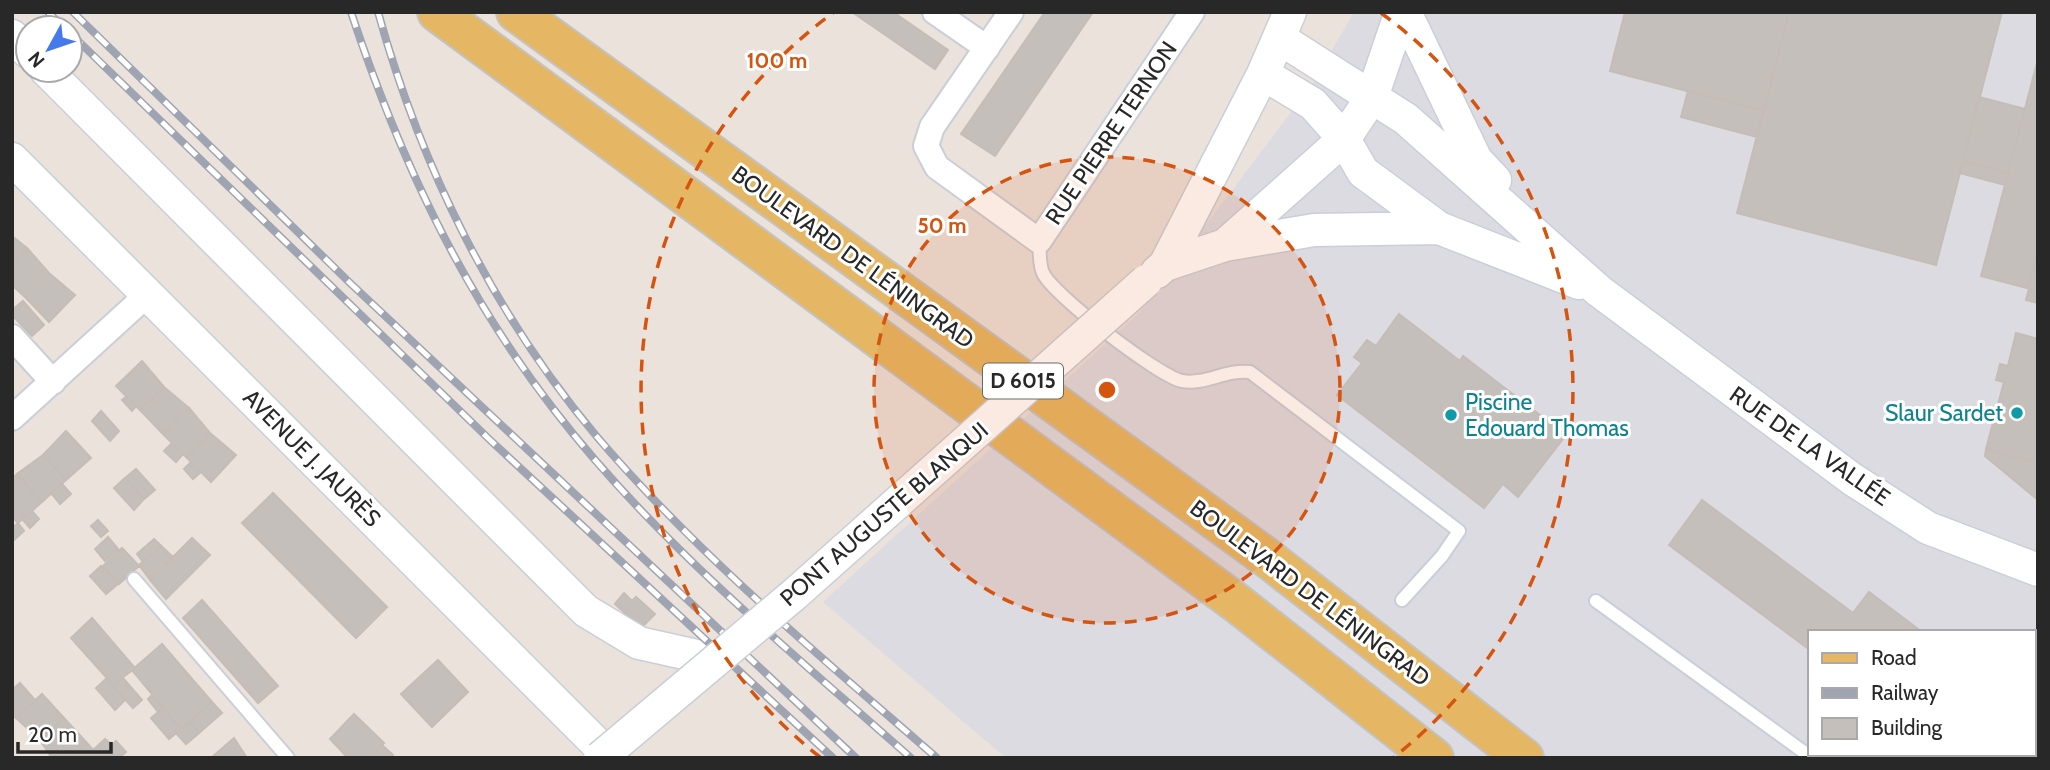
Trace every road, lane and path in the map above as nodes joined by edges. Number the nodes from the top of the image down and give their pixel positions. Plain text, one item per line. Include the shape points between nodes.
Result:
1 (437, 12) edge
2 (516, 12) edge
3 (935, 12) edge
4 (1011, 12) edge
5 (1192, 12) edge
6 (1403, 12) edge
7 (1284, 25) edge
8 (987, 48) junction
9 (1263, 74) junction
10 (60, 84) edge
11 (1372, 97) junction
12 (1344, 139) junction
13 (12, 159) edge
14 (1439, 229) junction
15 (1039, 242) junction
16 (1225, 245) junction
17 (1156, 273) junction
18 (1599, 291) junction
19 (148, 294) junction
20 (12, 337) edge
21 (53, 382) junction
22 (12, 418) edge
23 (2038, 570) edge
24 (134, 579) dead end
25 (1402, 600) dead end
26 (1596, 601) dead end
27 (715, 660) junction
28 (1808, 755) edge
29 (288, 758) edge
30 (600, 758) edge
31 (611, 758) edge
32 (1434, 758) edge
33 (1524, 758) edge

1 - 32 main road, D 6015 via 1238,604
2 - 33 main road, BOULEVARD DE LÉNINGRAD / D 6015 via 1266,557
3 - 8 street
4 - 8 street, RUE PIERRE TERNON
5 - 15 street, RUE PIERRE TERNON
6 - 11 street, PONT AUGUSTE BLANQUI
6 - 18 street via 1476,160
7 - 9 street, PONT AUGUSTE BLANQUI
7 - 11 street
8 - 15 street, RUE PIERRE TERNON via 932,127 926,146 937,167
9 - 12 street via 1313,104
9 - 17 street, PONT AUGUSTE BLANQUI
10 - 27 street via 586,611 639,643
11 - 12 street, PONT AUGUSTE BLANQUI
11 - 18 street via 1406,119
12 - 14 street via 1363,172
12 - 16 street, PONT AUGUSTE BLANQUI
13 - 19 street, AVENUE J. JAURÈS
14 - 16 street via 1314,230
14 - 18 street
15 - 25 lane via 1042,272 1056,293 1157,370 1182,381 1210,379 1227,371 1250,372 1459,531
16 - 17 street, PONT AUGUSTE BLANQUI
17 - 27 street, PONT AUGUSTE BLANQUI, bridge
18 - 23 street, RUE DE LA VALLÉE via 1895,507 1938,532
19 - 21 street
19 - 31 street, AVENUE J. JAURÈS
20 - 21 street
21 - 22 street
24 - 29 lane
26 - 28 lane
27 - 30 street, PONT AUGUSTE BLANQUI, bridge

